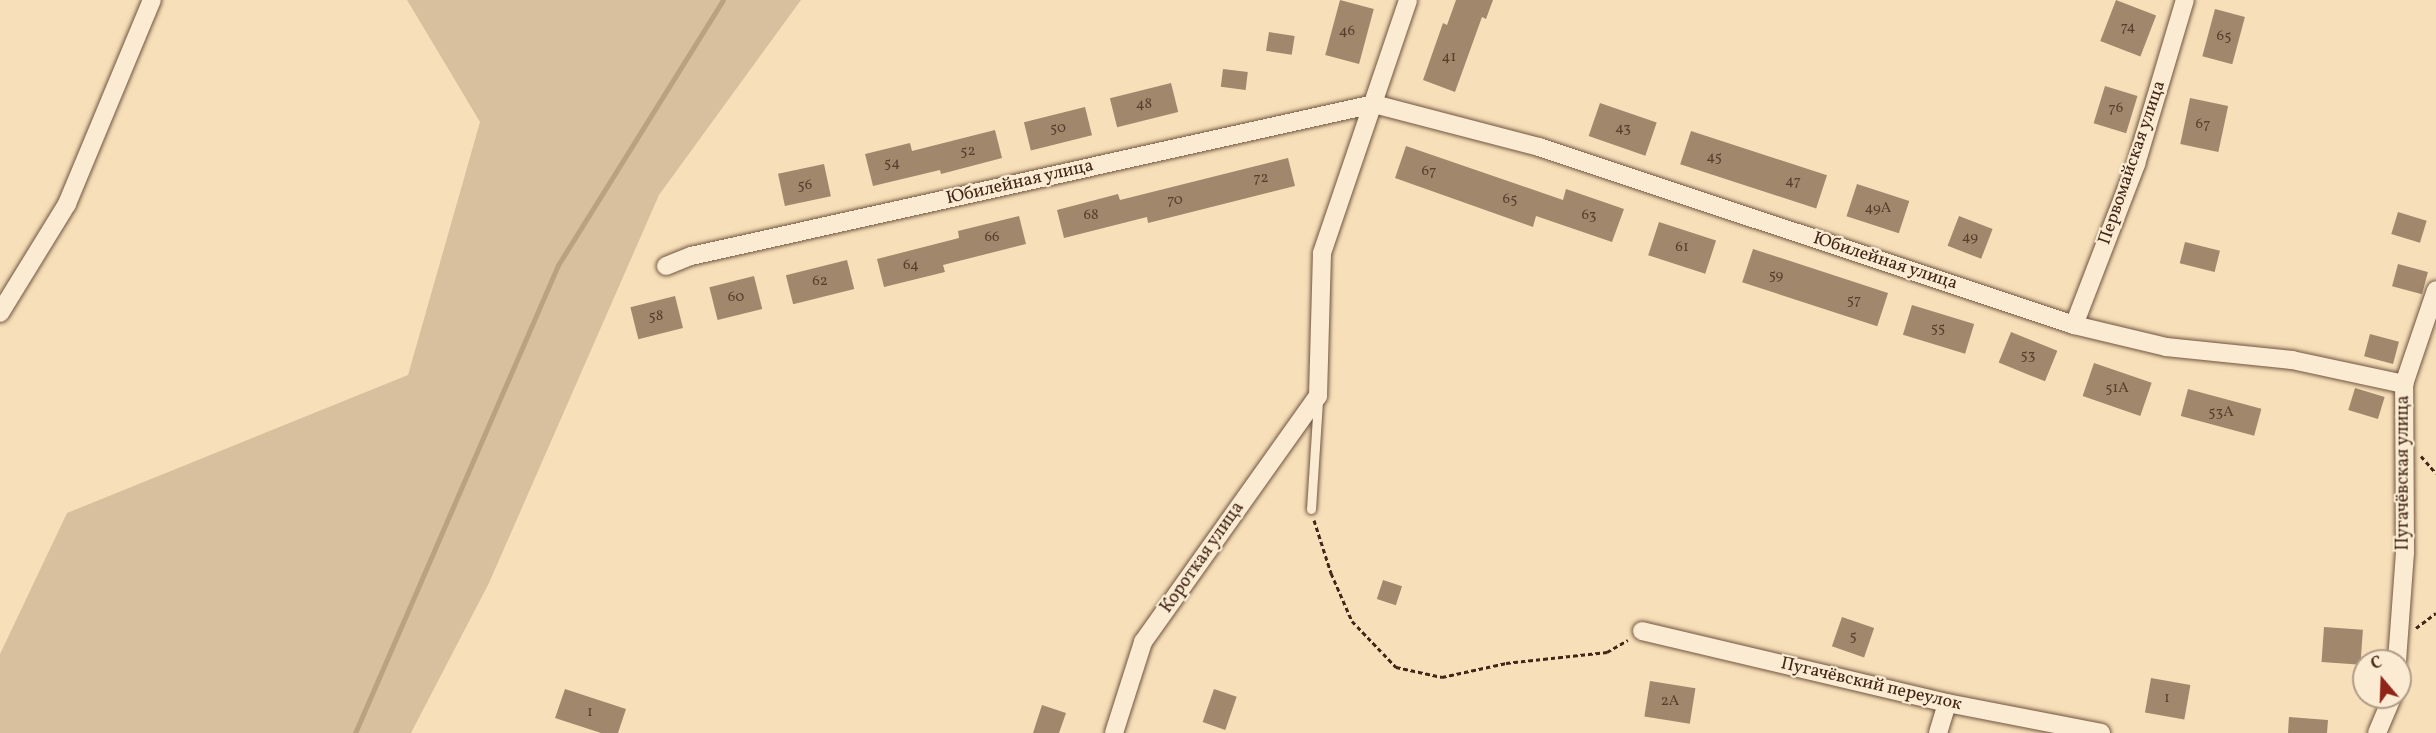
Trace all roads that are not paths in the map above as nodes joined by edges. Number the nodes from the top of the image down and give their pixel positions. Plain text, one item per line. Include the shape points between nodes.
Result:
1 (152, 0) edge
2 (1408, 0) edge
3 (2185, 0) edge
4 (1374, 104) junction
5 (666, 266) dead end
6 (2436, 290) edge
7 (0, 313) edge
8 (2074, 325) junction
9 (2404, 384) junction
10 (1318, 396) junction
11 (1311, 508) road end
12 (1642, 631) road end
13 (2398, 649) edge
14 (1947, 703) junction
15 (2387, 709) edge
16 (1114, 733) edge
17 (1938, 733) edge
18 (2101, 733) edge
19 (2377, 733) edge

1 - 7 street via 67,204
2 - 4 street
3 - 8 street, Первомайская улица via 2136,164
4 - 5 street, Юбилейная улица via 703,254
4 - 8 street, Юбилейная улица via 1539,147
4 - 10 street via 1322,253
6 - 9 street, Пугачёвская улица
8 - 9 street, Юбилейная улица via 2166,347 2292,360
9 - 13 street, Пугачёвская улица via 2405,553
10 - 11 lane
10 - 16 street, Короткая улица via 1143,642
12 - 14 street, Пугачёвский переулок
14 - 17 street
14 - 18 street, Пугачёвский переулок
15 - 19 street

